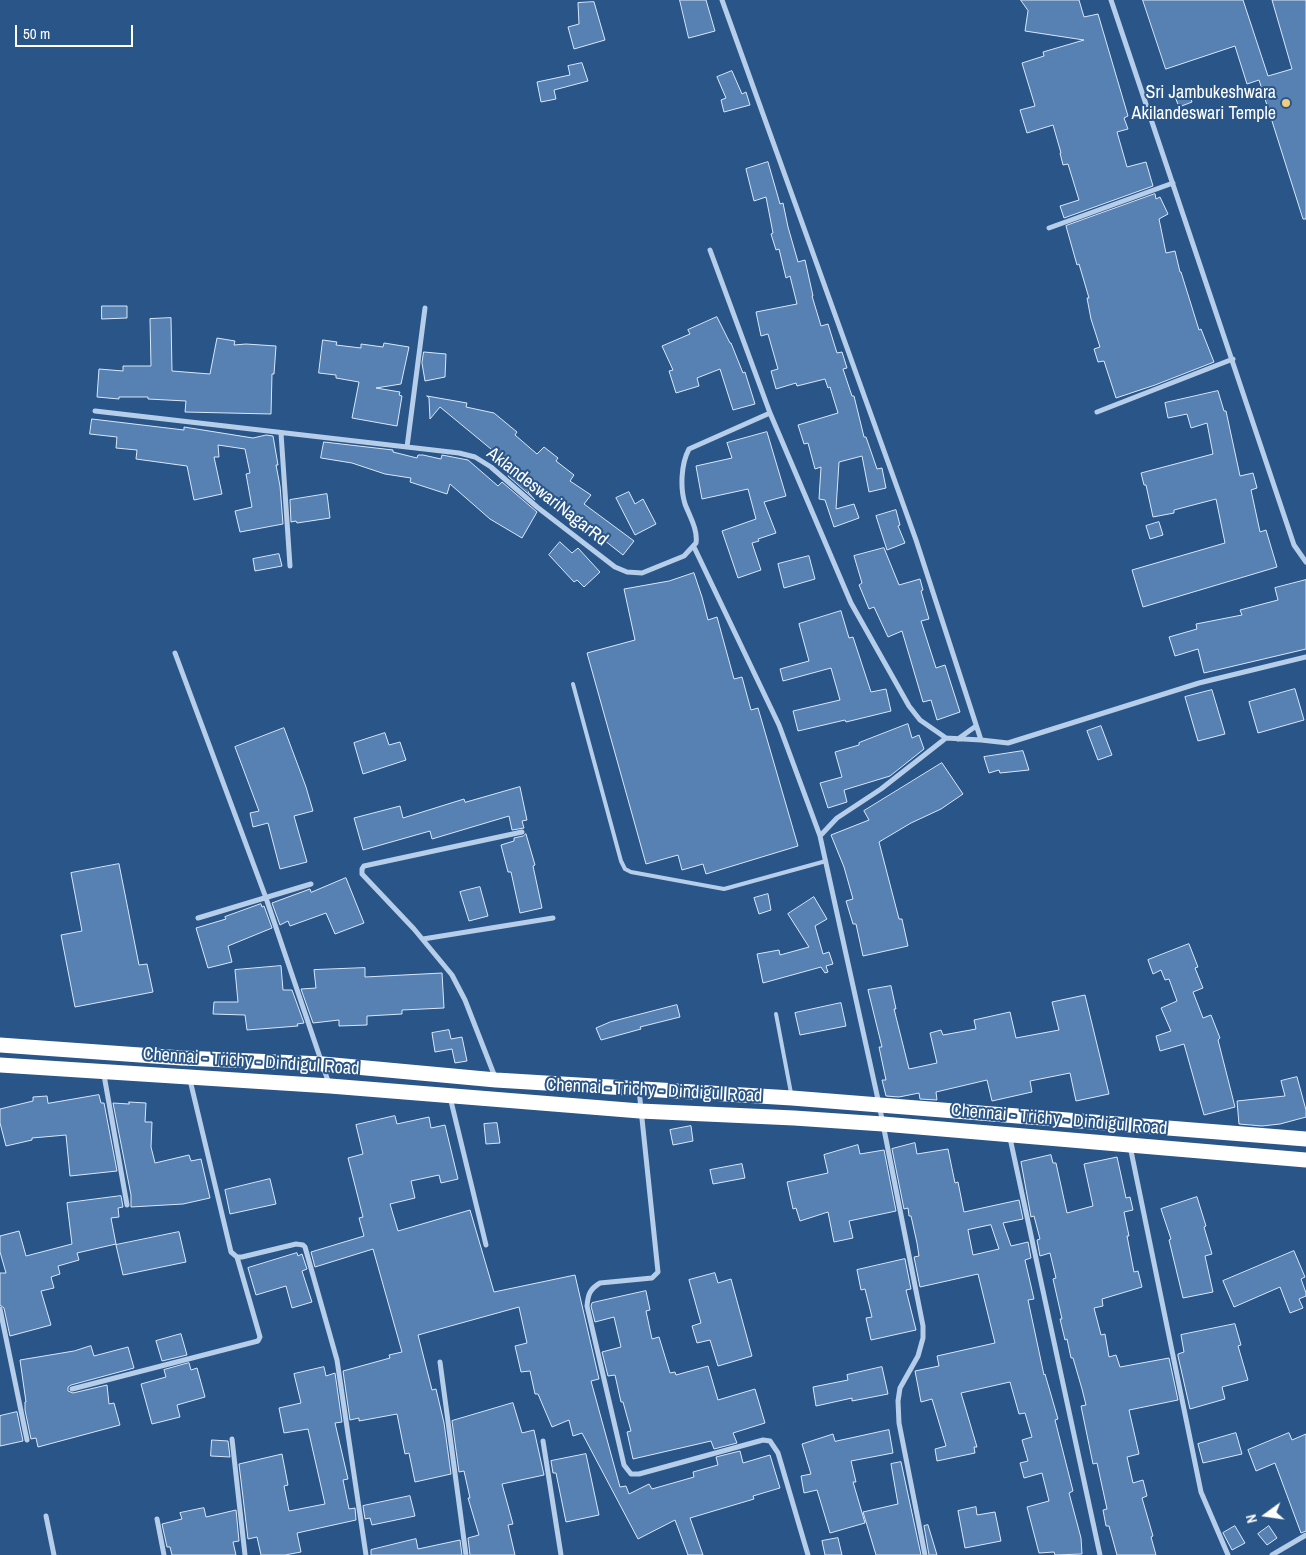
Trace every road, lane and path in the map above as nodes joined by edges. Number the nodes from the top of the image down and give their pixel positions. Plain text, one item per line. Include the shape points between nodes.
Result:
1 (722, 0) edge
2 (1111, 0) edge
3 (1173, 183) junction
4 (1049, 228) dead end
5 (710, 250) dead end
6 (425, 308) dead end
7 (1233, 359) junction
8 (95, 411) dead end
9 (1097, 412) dead end
10 (770, 413) junction
11 (281, 433) junction
12 (408, 447) junction
13 (694, 547) junction
14 (1306, 562) edge
15 (290, 566) dead end
16 (175, 653) dead end
17 (1306, 656) edge
18 (573, 684) dead end
19 (976, 726) junction
20 (946, 738) junction
21 (958, 739) junction
22 (981, 740) junction
23 (522, 832) dead end
24 (820, 836) junction
25 (826, 860) junction
26 (311, 884) dead end
27 (266, 898) junction
28 (198, 918) dead end
29 (553, 918) dead end
30 (422, 939) junction
31 (776, 1014) dead end
32 (0, 1045) edge
33 (323, 1064) junction
34 (0, 1065) edge
35 (104, 1071) junction
36 (189, 1077) junction
37 (489, 1079) junction
38 (330, 1086) junction
39 (639, 1090) junction
40 (450, 1096) junction
41 (792, 1098) junction
42 (879, 1104) junction
43 (640, 1111) junction
44 (883, 1124) junction
45 (1010, 1134) junction
46 (1306, 1139) edge
47 (1130, 1146) junction
48 (1306, 1160) edge
49 (127, 1205) dead end
50 (486, 1245) dead end
51 (237, 1257) junction
52 (0, 1309) edge
53 (440, 1362) dead end
54 (72, 1389) dead end
55 (232, 1439) dead end
56 (27, 1440) dead end
57 (543, 1441) dead end
58 (46, 1516) dead end
59 (157, 1519) dead end
60 (1306, 1535) edge
61 (54, 1555) edge
62 (164, 1555) edge
63 (245, 1555) edge
64 (366, 1555) edge
65 (466, 1555) edge
66 (561, 1555) edge
67 (808, 1555) edge
68 (925, 1555) edge
69 (1100, 1555) edge
70 (1228, 1555) edge
71 (1272, 1555) edge

1 - 19 street via 912,530
2 - 3 street
3 - 4 street
3 - 7 street
5 - 10 street
6 - 12 street
7 - 9 street
7 - 14 street via 1294,545
8 - 11 street, AklandeswariNagarRd
10 - 13 street via 689,450 684,458 684,502 696,533
10 - 20 street via 850,604 920,720
11 - 12 street, AklandeswariNagarRd
11 - 15 street
12 - 13 street, AklandeswariNagarRd via 459,453 492,467 537,507 621,570 642,573 684,556
13 - 24 street via 779,724
16 - 27 street
17 - 22 street via 1199,684 1008,743
18 - 25 lane via 625,869 724,889
19 - 21 street
19 - 22 street
20 - 21 street
20 - 24 street via 882,789 837,818
21 - 22 street
23 - 30 street via 363,867 362,874
24 - 25 street
25 - 42 street
26 - 27 street
27 - 28 street
27 - 33 street
29 - 30 street
30 - 37 street via 459,986
31 - 41 lane
32 - 33 highway, Chennai - Trichy - Dindigul Road
33 - 37 highway, Chennai - Trichy - Dindigul Road
33 - 38 street
34 - 35 highway, Chennai - Trichy - Dindigul Road
35 - 36 highway, Chennai - Trichy - Dindigul Road
35 - 49 street
36 - 38 highway, Chennai - Trichy - Dindigul Road
36 - 51 street via 230,1248
37 - 39 highway, Chennai - Trichy - Dindigul Road
38 - 40 highway, Chennai - Trichy - Dindigul Road
39 - 41 highway, Chennai - Trichy - Dindigul Road
39 - 43 street
40 - 43 highway, Chennai - Trichy - Dindigul Road
40 - 50 street
41 - 42 highway, Chennai - Trichy - Dindigul Road
42 - 44 street
42 - 46 highway, Chennai - Trichy - Dindigul Road
43 - 44 highway, Chennai - Trichy - Dindigul Road
43 - 67 street via 658,1272 652,1278 600,1283 588,1293 587,1306 624,1465 630,1474 639,1474 770,1441 778,1453
44 - 45 highway, Chennai - Trichy - Dindigul Road
44 - 68 street via 923,1326 918,1356 900,1388 898,1401 899,1423
45 - 47 highway, Chennai - Trichy - Dindigul Road
45 - 69 street
47 - 48 highway, Chennai - Trichy - Dindigul Road
47 - 70 street via 1201,1492
51 - 54 street via 260,1337 258,1341
51 - 64 street via 296,1244 305,1248 337,1360
52 - 56 street
53 - 65 street
55 - 63 street
57 - 66 street
58 - 61 street
59 - 62 street
60 - 71 street

